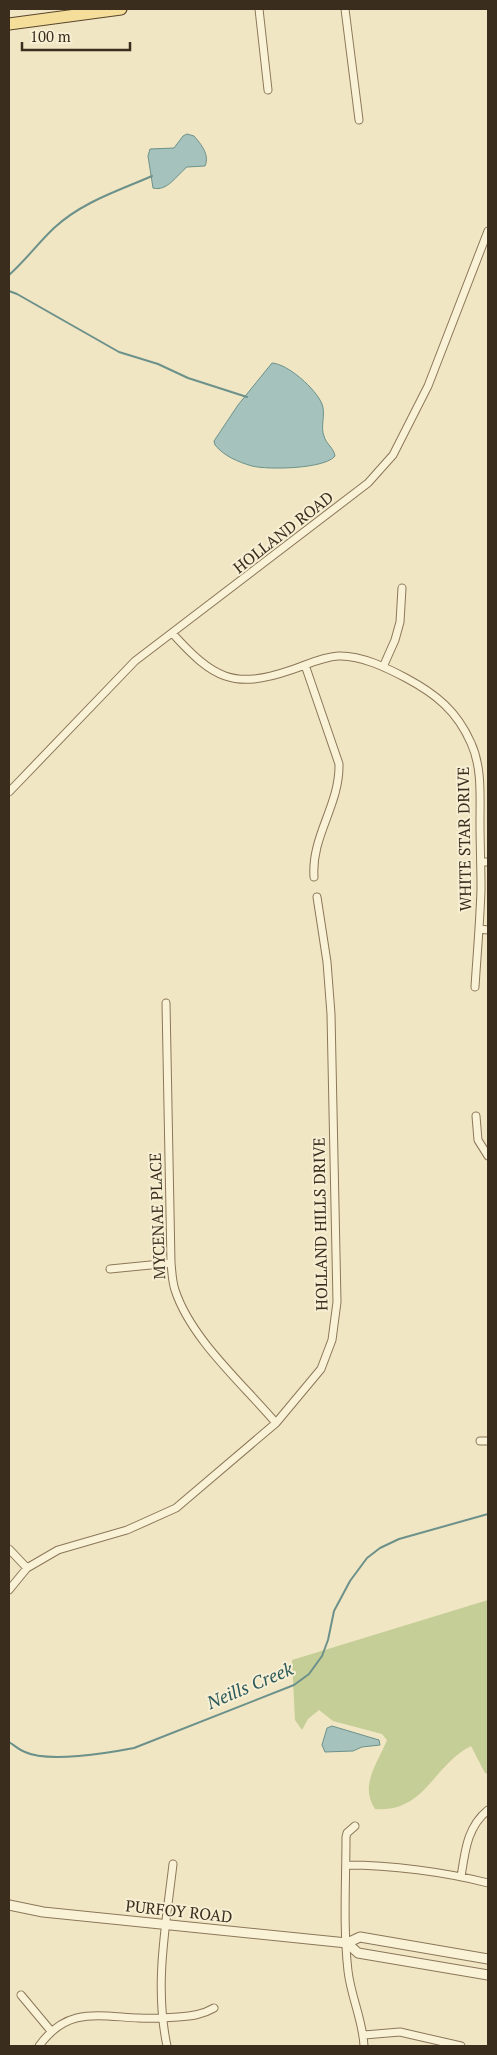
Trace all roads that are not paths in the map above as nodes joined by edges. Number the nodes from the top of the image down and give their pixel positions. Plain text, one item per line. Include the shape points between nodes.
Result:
1 (121, 9) edge
2 (259, 9) edge
3 (346, 9) edge
4 (9, 24) edge
5 (268, 90) dead end
6 (359, 120) dead end
7 (488, 231) edge
8 (402, 588) dead end
9 (173, 634) junction
10 (305, 665) junction
11 (383, 667) junction
12 (9, 792) edge
13 (484, 862) edge
14 (314, 877) dead end
15 (317, 897) dead end
16 (478, 929) junction
17 (488, 930) edge
18 (475, 987) dead end
19 (166, 1003) dead end
20 (476, 1116) dead end
21 (488, 1156) edge
22 (171, 1263) junction
23 (110, 1269) dead end
24 (276, 1423) junction
25 (488, 1440) edge
26 (480, 1441) dead end
27 (9, 1549) edge
28 (27, 1568) junction
29 (9, 1590) edge
30 (488, 1810) edge
31 (356, 1826) dead end
32 (173, 1864) dead end
33 (346, 1865) junction
34 (461, 1876) junction
35 (488, 1883) edge
36 (9, 1905) edge
37 (165, 1924) junction
38 (347, 1943) junction
39 (488, 1958) edge
40 (488, 1975) edge
41 (22, 1995) dead end
42 (214, 2008) dead end
43 (162, 2018) junction
44 (51, 2031) junction
45 (364, 2035) junction
46 (39, 2046) edge
47 (167, 2046) edge
48 (364, 2046) edge
49 (461, 2046) edge

1 - 4 main road
2 - 5 street
3 - 6 street
7 - 9 street, HOLLAND ROAD via 428,386 393,455 368,483
8 - 11 street via 400,622
9 - 10 street, WHITE STAR DRIVE via 201,663 217,674 234,679 260,679
9 - 12 street, HOLLAND ROAD via 135,661
10 - 11 street, WHITE STAR DRIVE via 339,656
10 - 14 street via 338,764 339,778 316,847
11 - 13 street, WHITE STAR DRIVE via 446,704 471,743 479,773
13 - 16 street, WHITE STAR DRIVE
15 - 24 street, HOLLAND HILLS DRIVE via 331,1014 337,1302 332,1340 321,1370
16 - 17 street
16 - 18 street, WHITE STAR DRIVE
19 - 22 street, MYCENAE PLACE
20 - 21 street via 478,1140
22 - 23 street
22 - 24 street, MYCENAE PLACE via 174,1287 181,1306 204,1343
24 - 28 street, HOLLAND HILLS DRIVE via 176,1508 126,1530 58,1550
25 - 26 street
27 - 28 street
28 - 29 street, HOLLAND HILLS DRIVE
30 - 34 street via 466,1843
31 - 33 street via 346,1837
32 - 37 street
33 - 34 street
33 - 38 street
34 - 35 street
36 - 37 street, PURFOY ROAD via 43,1912
37 - 38 street, PURFOY ROAD
37 - 43 street via 160,1977
38 - 39 street, PURFOY ROAD via 360,1937
38 - 40 street, PURFOY ROAD via 358,1952
38 - 45 street via 350,1986
41 - 44 street
42 - 43 street via 204,2014
43 - 44 street via 87,2015
43 - 47 street
44 - 46 street
45 - 48 street
45 - 49 street via 400,2032

